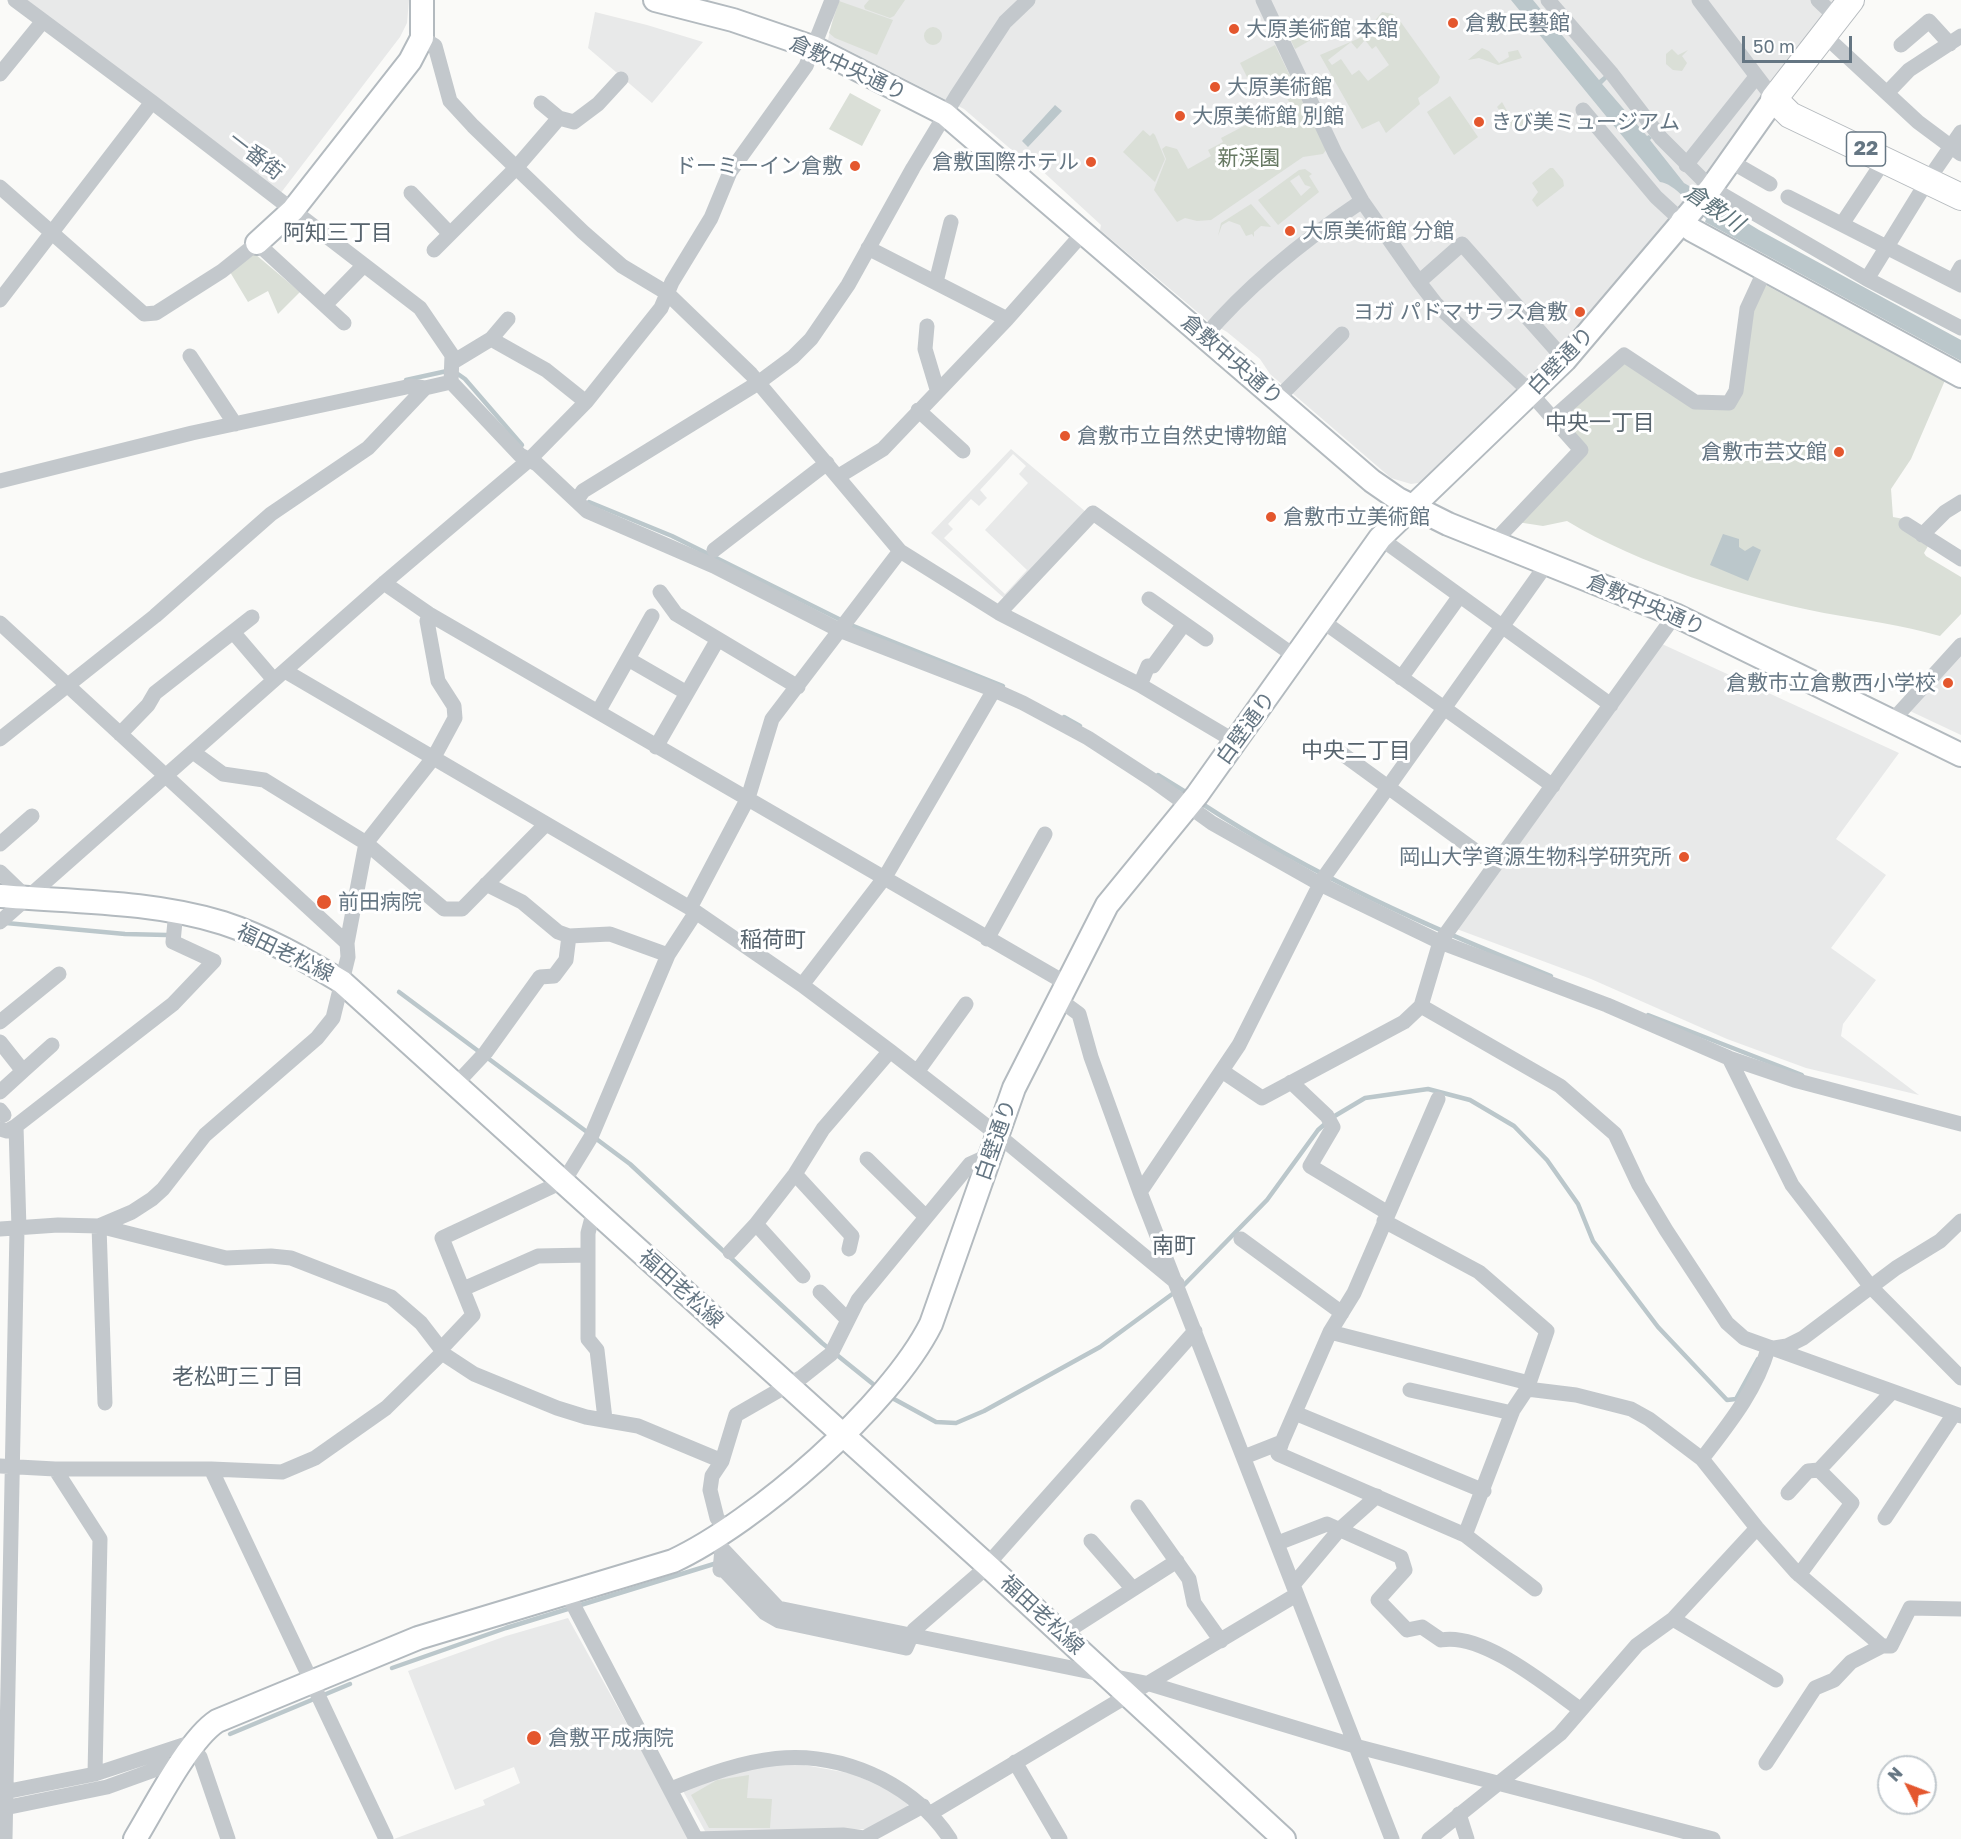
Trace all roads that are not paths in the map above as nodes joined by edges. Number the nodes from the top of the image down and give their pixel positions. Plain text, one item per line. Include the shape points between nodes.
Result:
1 (15, 0) edge
2 (422, 0) edge
3 (655, 0) edge
4 (832, 0) edge
5 (1028, 0) edge
6 (1263, 0) edge
7 (1548, 0) edge
8 (1699, 0) edge
9 (1818, 0) edge
10 (1837, 17) edge
11 (43, 21) junction
12 (422, 38) junction
13 (1955, 40) edge
14 (1901, 45) dead end
15 (815, 48) junction
16 (0, 74) edge
17 (1756, 77) junction
18 (621, 79) dead end
19 (1887, 93) junction
20 (1774, 99) junction
21 (152, 102) junction
22 (541, 103) dead end
23 (1583, 110) dead end
24 (945, 114) junction
25 (559, 118) junction
26 (1961, 132) edge
27 (1956, 151) edge
28 (1885, 159) junction
29 (1730, 161) junction
30 (1686, 165) junction
31 (515, 170) junction
32 (1928, 180) junction
33 (1770, 184) dead end
34 (0, 187) edge
35 (411, 193) dead end
36 (1788, 197) dead end
37 (1961, 197) edge
38 (1362, 201) junction
39 (1698, 203) junction
40 (293, 210) junction
41 (951, 222) dead end
42 (1842, 224) junction
43 (1084, 232) junction
44 (51, 233) junction
45 (450, 234) junction
46 (257, 243) junction
47 (1887, 247) junction
48 (868, 248) junction
49 (434, 250) dead end
50 (364, 265) junction
51 (1765, 270) junction
52 (1958, 278) edge
53 (1867, 279) junction
54 (936, 282) junction
55 (1419, 282) junction
56 (667, 293) junction
57 (0, 300) edge
58 (325, 305) junction
59 (508, 319) dead end
60 (1007, 319) junction
61 (344, 323) dead end
62 (927, 326) dead end
63 (1961, 328) edge
64 (1342, 333) dead end
65 (1204, 337) junction
66 (491, 339) junction
67 (190, 356) dead end
68 (1565, 360) junction
69 (452, 372) junction
70 (1961, 376) edge
71 (758, 383) junction
72 (425, 388) junction
73 (938, 389) junction
74 (1530, 394) junction
75 (1277, 399) junction
76 (586, 402) junction
77 (918, 410) junction
78 (1552, 419) junction
79 (232, 420) junction
80 (963, 451) dead end
81 (529, 460) junction
82 (827, 463) junction
83 (838, 476) junction
84 (0, 481) edge
85 (577, 500) junction
86 (1961, 502) edge
87 (1412, 506) junction
88 (1906, 524) dead end
89 (1922, 535) junction
90 (1380, 538) junction
91 (1493, 543) junction
92 (714, 550) dead end
93 (900, 551) junction
94 (1961, 559) edge
95 (1546, 565) junction
96 (384, 583) junction
97 (660, 592) dead end
98 (1459, 597) junction
99 (1149, 599) dead end
100 (999, 613) junction
101 (429, 614) junction
102 (1675, 615) junction
103 (652, 616) dead end
104 (252, 617) dead end
105 (1321, 620) junction
106 (0, 623) edge
107 (1184, 624) junction
108 (843, 625) junction
109 (1503, 628) junction
110 (233, 632) junction
111 (718, 639) junction
112 (1206, 639) dead end
113 (1961, 645) edge
114 (1296, 657) junction
115 (628, 659) junction
116 (280, 676) junction
117 (1401, 678) junction
118 (67, 685) junction
119 (1140, 685) junction
120 (798, 687) junction
121 (994, 690) junction
122 (687, 693) junction
123 (1611, 705) junction
124 (1446, 708) junction
125 (598, 712) junction
126 (1892, 721) junction
127 (120, 734) junction
128 (0, 739) edge
129 (1236, 742) junction
130 (656, 747) junction
131 (1337, 750) dead end
132 (193, 752) junction
133 (1961, 755) edge
134 (434, 757) junction
135 (165, 777) junction
136 (1552, 786) junction
137 (1388, 787) junction
138 (748, 798) junction
139 (1189, 806) junction
140 (32, 816) dead end
141 (546, 824) junction
142 (1045, 834) dead end
143 (366, 843) junction
144 (0, 844) edge
145 (1495, 865) junction
146 (0, 872) edge
147 (885, 877) junction
148 (1323, 878) junction
149 (486, 884) junction
150 (0, 896) edge
151 (27, 898) junction
152 (693, 910) junction
153 (176, 911) junction
154 (1, 920) edge
155 (569, 936) junction
156 (1444, 937) junction
157 (987, 939) junction
158 (347, 944) junction
159 (668, 956) junction
160 (59, 974) dead end
161 (342, 982) junction
162 (802, 985) junction
163 (1064, 992) junction
164 (966, 1004) dead end
165 (1421, 1006) junction
166 (0, 1022) edge
167 (0, 1042) edge
168 (52, 1045) dead end
169 (890, 1051) junction
170 (1730, 1058) junction
171 (22, 1071) junction
172 (1222, 1071) junction
173 (917, 1072) junction
174 (1291, 1082) junction
175 (457, 1083) junction
176 (0, 1092) edge
177 (1438, 1099) dead end
178 (5, 1120) edge
179 (1961, 1124) edge
180 (998, 1135) junction
181 (867, 1159) dead end
182 (990, 1160) junction
183 (795, 1174) junction
184 (564, 1181) junction
185 (1140, 1192) junction
186 (594, 1210) junction
187 (926, 1216) junction
188 (1386, 1217) junction
189 (1961, 1221) edge
190 (756, 1224) junction
191 (99, 1226) junction
192 (0, 1229) edge
193 (18, 1229) junction
194 (1241, 1239) dead end
195 (849, 1249) dead end
196 (730, 1252) dead end
197 (588, 1255) junction
198 (804, 1276) dead end
199 (1178, 1287) junction
200 (463, 1289) junction
201 (1874, 1290) junction
202 (820, 1292) dead end
203 (1342, 1313) junction
204 (847, 1319) junction
205 (1195, 1331) junction
206 (1330, 1332) junction
207 (1768, 1349) junction
208 (442, 1351) junction
209 (1961, 1378) edge
210 (787, 1386) junction
211 (1528, 1386) junction
212 (1410, 1390) dead end
213 (1892, 1392) junction
214 (105, 1403) dead end
215 (1295, 1413) junction
216 (1512, 1413) junction
217 (1957, 1415) edge
218 (606, 1419) junction
219 (841, 1435) junction
220 (1282, 1442) junction
221 (1244, 1457) junction
222 (1702, 1459) junction
223 (722, 1461) junction
224 (6, 1466) edge
225 (55, 1469) junction
226 (211, 1469) junction
227 (1819, 1470) junction
228 (1484, 1491) junction
229 (1788, 1493) dead end
230 (1377, 1496) junction
231 (1138, 1507) dead end
232 (1885, 1518) dead end
233 (1756, 1528) junction
234 (1340, 1529) junction
235 (1465, 1535) junction
236 (1091, 1541) dead end
237 (1278, 1543) junction
238 (720, 1549) junction
239 (1177, 1561) junction
240 (987, 1565) junction
241 (1799, 1575) junction
242 (1535, 1589) dead end
243 (1133, 1590) junction
244 (1295, 1590) junction
245 (571, 1601) junction
246 (1961, 1609) edge
247 (1673, 1620) junction
248 (1063, 1634) junction
249 (908, 1640) junction
250 (1221, 1641) junction
251 (1882, 1646) junction
252 (1108, 1678) junction
253 (1776, 1680) dead end
254 (1150, 1684) junction
255 (317, 1690) junction
256 (1130, 1697) junction
257 (1581, 1710) junction
258 (1355, 1746) junction
259 (192, 1748) junction
260 (1015, 1762) junction
261 (1766, 1763) dead end
262 (177, 1771) junction
263 (94, 1774) junction
264 (1496, 1784) junction
265 (671, 1789) junction
266 (5, 1800) edge
267 (927, 1809) junction
268 (1459, 1814) junction
269 (843, 1837) edge
270 (1693, 1837) edge
271 (762, 1838) edge
272 (864, 1838) edge
273 (5, 1839) edge
274 (135, 1839) edge
275 (228, 1839) edge
276 (387, 1839) edge
277 (696, 1839) edge
278 (950, 1839) edge
279 (1060, 1839) edge
280 (1284, 1839) edge
281 (1392, 1839) edge
282 (1429, 1839) edge
283 (1467, 1839) edge
284 (1713, 1839) edge

1 - 11 street, 一番街
2 - 12 street
3 - 15 street, 倉敷中央通り via 734,20
4 - 15 street
5 - 24 street via 1005,22
6 - 38 street via 1335,153
7 - 30 street
8 - 17 street
9 - 10 street
10 - 19 street
10 - 20 main road
11 - 16 street
11 - 21 street, 一番街
12 - 31 street via 435,46 450,101
12 - 40 street via 410,61
13 - 14 street via 1929,21
13 - 19 street via 1909,70
15 - 24 street, 倉敷中央通り
15 - 56 street via 800,76 730,172 711,218
17 - 20 street
17 - 30 street
18 - 25 street via 574,122
19 - 27 street
20 - 28 main road, 22 via 1790,115
20 - 29 street, 白壁通り
21 - 40 street, 一番街
21 - 44 street
22 - 25 street
23 - 39 street via 1656,197
24 - 43 street, 倉敷中央通り
24 - 48 street
25 - 31 street
26 - 27 street
27 - 32 street
28 - 32 main road, 22
28 - 42 street
29 - 33 street
29 - 39 street, 白壁通り
30 - 39 street
31 - 45 street
31 - 56 street via 622,266
32 - 37 main road, 22
32 - 47 street
34 - 44 street
35 - 45 street
36 - 42 street
38 - 55 street
38 - 65 street via 1268,271
39 - 51 street via 1692,230
39 - 53 street
39 - 68 street, 白壁通り
40 - 46 street
40 - 50 street, 一番街
41 - 54 street
42 - 47 street
43 - 60 street
43 - 65 street, 倉敷中央通り
44 - 46 street via 138,310 149,315 222,271
44 - 57 street
45 - 49 street
46 - 58 street
47 - 52 street
47 - 53 street
48 - 54 street
48 - 71 street via 811,339
50 - 58 street
50 - 69 street, 一番街 via 420,308 452,355
51 - 70 street
51 - 78 street via 1747,309 1736,391 1729,403 1695,402 1624,355
53 - 63 street
54 - 60 street
55 - 68 street via 1462,244
55 - 74 street via 1436,304
56 - 71 street
56 - 76 street via 643,334
58 - 61 street
59 - 66 street
60 - 73 street
62 - 73 street via 925,349
64 - 75 street
65 - 75 street, 倉敷中央通り
66 - 69 street
66 - 76 street via 546,370
67 - 79 street
68 - 74 street, 白壁通り
69 - 72 street
69 - 81 street, 一番街 via 520,455
71 - 82 street
71 - 85 street via 583,490
72 - 79 street via 411,386
72 - 118 street via 368,448 271,514 155,616
73 - 77 street
74 - 78 street
74 - 87 street, 白壁通り
75 - 87 street, 倉敷中央通り via 1372,481
76 - 81 street
77 - 80 street
77 - 83 street via 883,449
78 - 91 street via 1581,450
79 - 84 street via 53,463
81 - 85 street, 一番街
81 - 96 street
82 - 83 street
82 - 92 street
83 - 93 street
85 - 108 street, 一番街 via 587,510
86 - 89 street
87 - 90 street, 白壁通り
87 - 91 street, 倉敷中央通り
88 - 89 street
89 - 94 street
90 - 98 street
90 - 105 street, 白壁通り
91 - 95 street, 倉敷中央通り
93 - 100 street
93 - 108 street
95 - 102 street, 倉敷中央通り
95 - 109 street
96 - 101 street
96 - 116 street
97 - 111 street via 676,614
98 - 109 street
98 - 117 street
99 - 107 street
100 - 114 street via 1093,513
100 - 119 street
101 - 125 street
101 - 134 street via 438,681 454,706 455,718
102 - 123 street
102 - 126 street, 倉敷中央通り
103 - 115 street
104 - 110 street
105 - 114 street, 白壁通り
105 - 117 street
106 - 118 street
107 - 112 street
107 - 119 street via 1153,666 1148,666
108 - 120 street
108 - 121 street, 一番街
109 - 123 street
109 - 124 street
110 - 116 street
110 - 127 street via 155,693
111 - 120 street
111 - 122 street
113 - 126 street
114 - 129 street, 白壁通り
115 - 122 street
115 - 125 street
116 - 132 street
116 - 134 street
117 - 124 street
118 - 127 street
118 - 128 street
119 - 129 street
120 - 138 street via 772,719
121 - 139 street, 一番街 via 1088,738
121 - 147 street
122 - 130 street
123 - 136 street
124 - 136 street
124 - 137 street
125 - 130 street
126 - 133 street, 倉敷中央通り
127 - 135 street
129 - 139 street, 白壁通り
130 - 138 street
131 - 137 street
132 - 135 street
132 - 143 street via 223,774 264,780
134 - 141 street
134 - 143 street
135 - 151 street
135 - 158 street
136 - 145 street
137 - 145 street
137 - 148 street
138 - 147 street
138 - 152 street
139 - 148 street, 一番街 via 1212,823
139 - 163 street, 白壁通り via 1107,905
140 - 144 street
141 - 149 street
141 - 152 street
142 - 157 street
143 - 149 street via 444,909 462,909
143 - 158 street
145 - 156 street
146 - 151 street
147 - 157 street
147 - 162 street
148 - 156 street, 一番街
148 - 172 street via 1239,1045
149 - 155 street via 522,902 558,932
150 - 151 street, 福田老松線
151 - 153 street, 福田老松線
151 - 154 street
152 - 159 street
152 - 162 street
153 - 161 street, 福田老松線 via 222,923 277,945
153 - 178 street via 173,942 214,961 173,1004
155 - 159 street via 610,934
155 - 175 street via 566,960 554,976 540,977 483,1055
156 - 165 street
156 - 170 street, 一番街
157 - 163 street
158 - 161 street via 350,950
159 - 184 street via 592,1133
160 - 166 street
161 - 175 street, 福田老松線
161 - 191 street via 333,1018 317,1038 205,1135 152,1199
162 - 169 street
163 - 180 street, 白壁通り via 1025,1062
163 - 185 street via 1079,1014
164 - 173 street
165 - 174 street via 1404,1022
165 - 207 street via 1560,1086 1615,1134 1645,1194 1727,1323 1744,1338
167 - 171 street
168 - 171 street
169 - 173 street
169 - 183 street via 823,1129
170 - 179 street, 一番街 via 1794,1080
170 - 201 street via 1792,1185
171 - 176 street
172 - 174 street via 1262,1098
172 - 185 street
173 - 180 street
174 - 188 street via 1333,1127 1310,1166
175 - 184 street, 福田老松線
177 - 188 street
178 - 193 street
180 - 182 street, 白壁通り
180 - 199 street
181 - 187 street
182 - 187 street via 970,1164
182 - 219 street, 白壁通り via 923,1341
183 - 190 street
183 - 195 street via 852,1236
184 - 186 street, 福田老松線
184 - 200 street via 442,1238
185 - 199 street
186 - 197 street
186 - 210 street, 福田老松線
187 - 204 street via 870,1284
188 - 203 street
188 - 211 street via 1479,1272 1547,1331
189 - 201 street
190 - 196 street
190 - 198 street
191 - 193 street
191 - 208 street via 215,1256 291,1258 391,1297 421,1323
191 - 214 street
192 - 193 street
193 - 224 street
194 - 203 street
197 - 200 street via 538,1256
197 - 218 street via 588,1339 597,1350
199 - 205 street
200 - 208 street via 473,1315
201 - 207 street via 1803,1338
201 - 209 street
202 - 204 street
203 - 206 street
204 - 210 street via 833,1351
205 - 221 street
205 - 240 street
206 - 211 street
206 - 215 street
207 - 213 street
207 - 222 street via 1739,1410
208 - 218 street via 474,1374 557,1408
208 - 226 street via 392,1403 315,1458 282,1472
210 - 219 street, 福田老松線
210 - 223 street via 736,1415
211 - 216 street
211 - 222 street via 1631,1409
212 - 216 street
213 - 217 street
213 - 227 street
215 - 220 street
215 - 228 street
216 - 228 street
217 - 232 street
218 - 223 street via 638,1426
219 - 238 street, 白壁通り
219 - 240 street, 福田老松線
220 - 221 street
220 - 230 street via 1278,1454
221 - 237 street
222 - 233 street
223 - 238 street via 712,1476 710,1490
224 - 225 street
224 - 266 street
225 - 226 street
225 - 263 street via 100,1539
226 - 255 street
227 - 229 street via 1808,1471
227 - 241 street via 1852,1503
228 - 235 street
230 - 234 street
230 - 235 street
231 - 239 street
233 - 241 street
233 - 247 street
234 - 237 street via 1327,1524
234 - 244 street
234 - 257 street via 1401,1557 1405,1570 1378,1600 1407,1630 1422,1627 1441,1640 1459,1639 1488,1650
235 - 242 street
236 - 243 street
237 - 244 street
238 - 245 street, 白壁通り via 673,1561
238 - 249 street via 765,1613 779,1621 906,1648
239 - 243 street
239 - 250 street via 1189,1579 1194,1603
240 - 248 street, 福田老松線
240 - 249 street
241 - 251 street
243 - 248 street
244 - 250 street
244 - 258 street
245 - 255 street, 白壁通り via 441,1630
245 - 265 street
246 - 251 street via 1910,1608 1891,1646
247 - 253 street
247 - 257 street via 1637,1645
248 - 252 street, 福田老松線
249 - 252 street
250 - 254 street
251 - 261 street via 1851,1662 1834,1680 1815,1688
252 - 254 street
252 - 256 street, 福田老松線
254 - 256 street
254 - 258 street
255 - 259 street, 白壁通り via 217,1721
255 - 276 street
256 - 260 street
256 - 280 street, 福田老松線
257 - 264 street via 1544,1748
258 - 264 street
258 - 281 street
259 - 262 street, 白壁通り
259 - 263 street via 183,1745
259 - 275 street via 200,1757
260 - 267 street
260 - 279 street
262 - 266 street via 168,1765 107,1787
262 - 274 street, 白壁通り
263 - 266 street
264 - 268 street
264 - 270 street
265 - 267 street via 754,1760 806,1756 851,1765 896,1786
265 - 277 street
266 - 273 street
267 - 272 street
267 - 278 street
268 - 282 street
268 - 283 street
269 - 271 street
269 - 272 street
270 - 284 street
271 - 277 street

